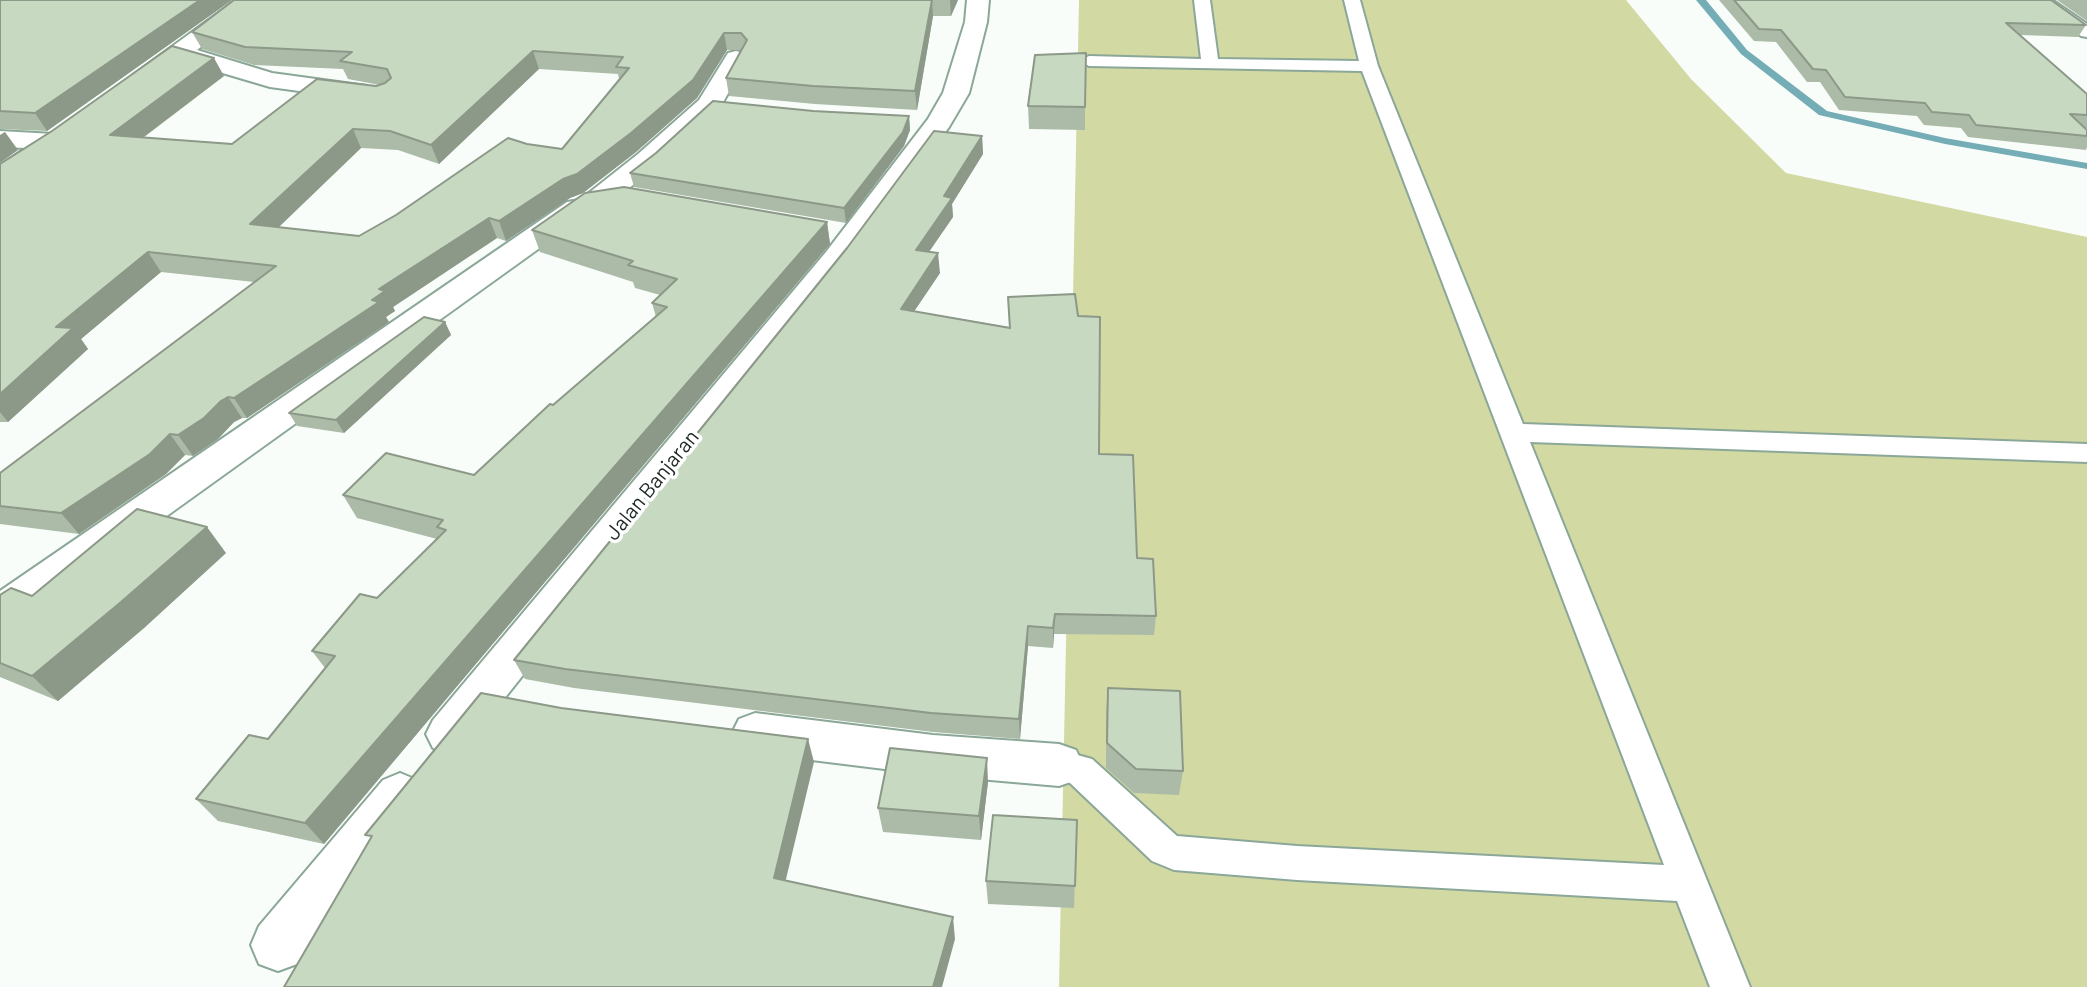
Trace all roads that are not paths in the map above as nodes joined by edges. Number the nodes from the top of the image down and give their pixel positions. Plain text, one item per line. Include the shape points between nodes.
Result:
1 (250, 0) edge
2 (978, 0) edge
3 (1202, 0) edge
4 (1352, 0) edge
5 (2041, 0) edge
6 (2087, 32) edge
7 (180, 53) junction
8 (736, 58) edge
9 (1089, 61) edge
10 (1210, 64) junction
11 (1369, 66) junction
12 (123, 93) edge
13 (383, 94) edge
14 (77, 126) edge
15 (0, 139) edge
16 (54, 142) junction
17 (0, 178) edge
18 (648, 199) edge
19 (594, 201) junction
20 (1513, 433) junction
21 (2087, 453) edge
22 (0, 613) edge
23 (483, 694) junction
24 (535, 703) edge
25 (712, 728) edge
26 (1059, 765) joint
27 (1689, 884) junction
28 (278, 945) dead end
29 (1730, 987) edge

1 - 7 street
2 - 23 street, Jalan Banjaran via 956,93 927,120
3 - 10 lane
4 - 11 lane
5 - 6 lane
7 - 12 street
7 - 13 street via 270,80
8 - 19 street via 721,105
9 - 10 lane
10 - 11 lane
11 - 20 lane
14 - 16 street
15 - 16 street
16 - 17 street
18 - 19 street
19 - 22 street via 555,223
20 - 21 lane
20 - 27 lane
23 - 24 street
23 - 28 street, Jalan Banjaran
25 - 26 street
26 - 27 lane via 1080,770 1174,853
27 - 29 lane

